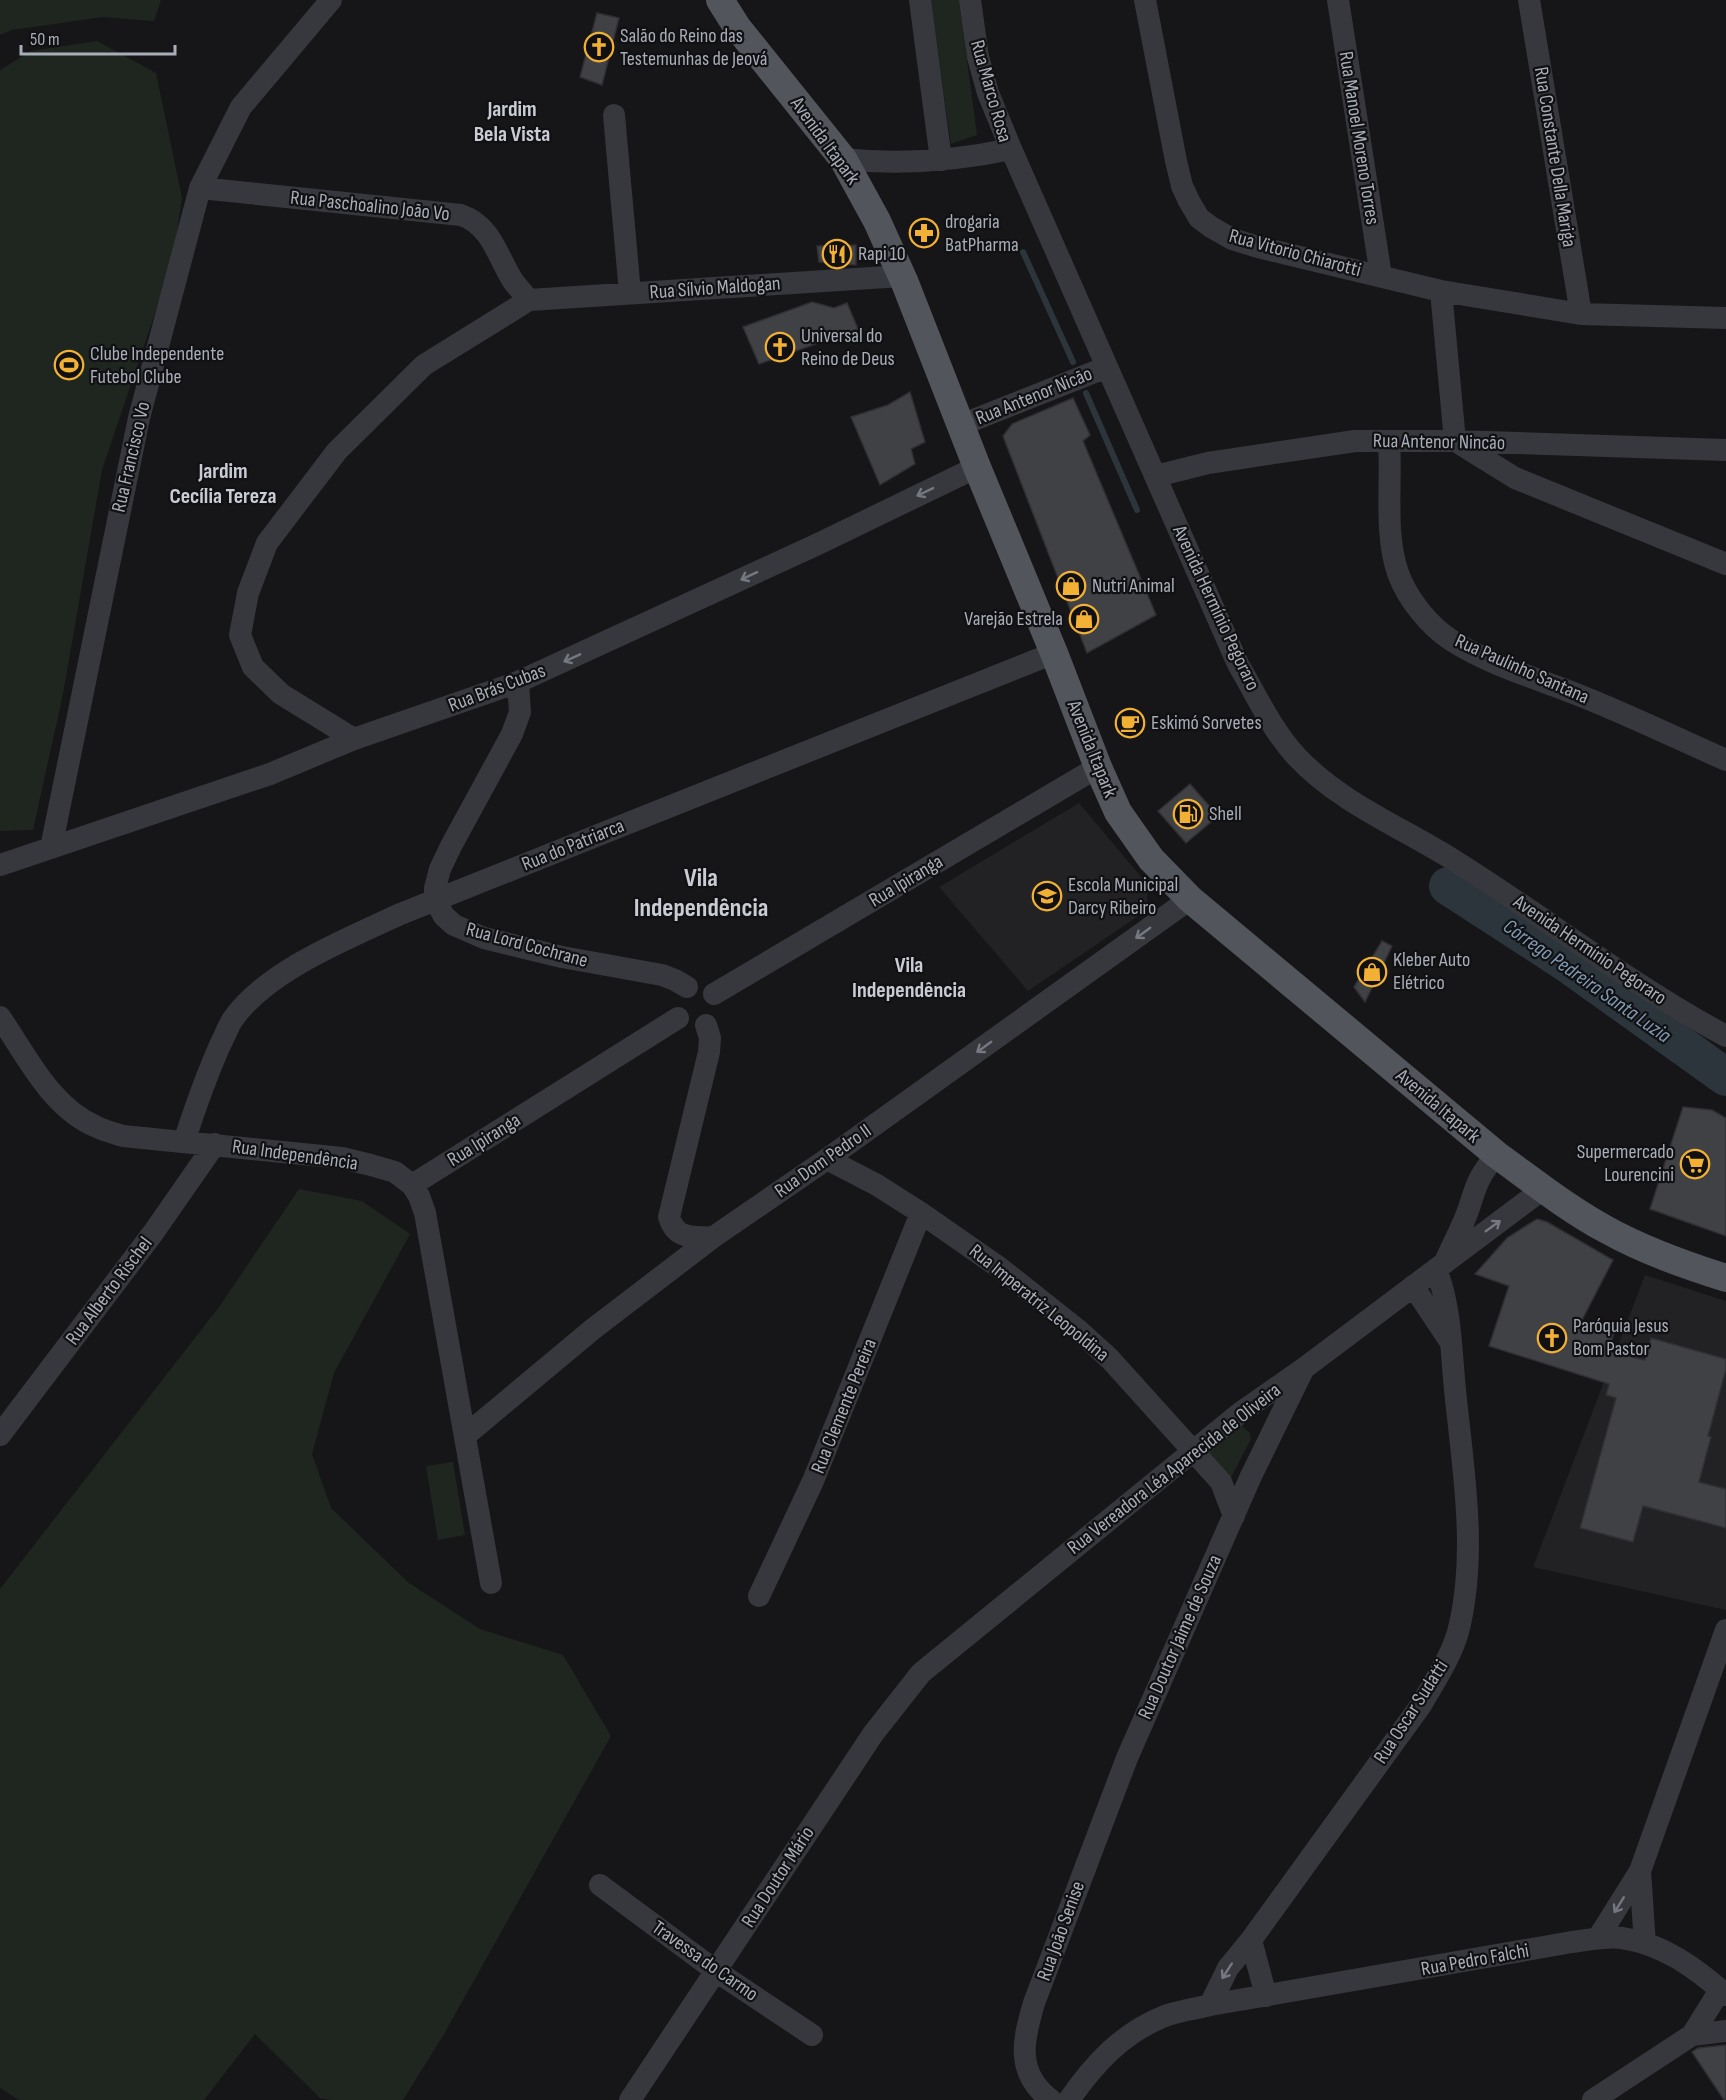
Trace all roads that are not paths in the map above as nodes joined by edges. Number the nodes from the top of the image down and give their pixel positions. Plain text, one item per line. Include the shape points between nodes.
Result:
1 (331, 0) edge
2 (720, 0) edge
3 (920, 0) edge
4 (970, 0) edge
5 (1145, 0) edge
6 (1338, 0) edge
7 (1529, 0) edge
8 (614, 115) dead end
9 (1011, 149) junction
10 (843, 159) junction
11 (940, 160) junction
12 (200, 188) junction
13 (902, 276) junction
14 (1381, 276) junction
15 (1440, 291) junction
16 (630, 293) junction
17 (529, 300) junction
18 (1581, 314) junction
19 (1726, 318) edge
20 (1107, 367) junction
21 (961, 425) junction
22 (1389, 441) junction
23 (1455, 441) junction
24 (1726, 450) edge
25 (977, 467) junction
26 (1156, 476) junction
27 (1726, 564) edge
28 (1054, 653) junction
29 (518, 682) junction
30 (354, 739) junction
31 (1726, 760) edge
32 (1098, 767) junction
33 (51, 849) junction
34 (0, 866) edge
35 (1190, 899) junction
36 (435, 900) junction
37 (687, 987) junction
38 (714, 994) junction
39 (0, 1017) edge
40 (678, 1018) junction
41 (706, 1025) junction
42 (1726, 1036) edge
43 (8, 1045) edge
44 (184, 1142) junction
45 (215, 1144) junction
46 (1497, 1155) junction
47 (827, 1159) junction
48 (412, 1185) junction
49 (1543, 1189) junction
50 (921, 1213) junction
51 (712, 1238) junction
52 (1441, 1265) junction
53 (1726, 1278) edge
54 (1413, 1286) junction
55 (1450, 1341) junction
56 (1303, 1369) junction
57 (1240, 1413) junction
58 (0, 1435) edge
59 (466, 1435) junction
60 (1270, 1437) junction
61 (1193, 1450) junction
62 (1251, 1476) junction
63 (1221, 1482) junction
64 (1234, 1516) junction
65 (491, 1583) dead end
66 (759, 1596) dead end
67 (1726, 1630) edge
68 (935, 1661) joint
69 (1126, 1758) joint
70 (1640, 1871) junction
71 (600, 1886) dead end
72 (1598, 1938) junction
73 (1251, 1940) junction
74 (1645, 1944) junction
75 (716, 1971) junction
76 (1723, 1993) edge
77 (1266, 1996) junction
78 (1210, 2006) junction
79 (1726, 2031) edge
80 (812, 2035) dead end
81 (1692, 2035) junction
82 (630, 2100) edge
83 (1051, 2100) edge
84 (1069, 2100) edge
85 (1593, 2100) edge

1 - 12 street, Rua Francisco Vo via 241,107
2 - 10 main road, Avenida Itapark via 737,27
3 - 11 street
4 - 9 street, Rua Marco Rosa via 978,57
5 - 14 street, Rua Vitorio Chiarotti via 1182,186 1199,218 1232,239
6 - 14 street, Rua Manoel Moreno Torres
7 - 18 street, Rua Constante Della Mariga
8 - 16 street
9 - 11 street, Rua Marco Rosa
9 - 20 street, Avenida Hermínio Pegoraro
10 - 11 street, Rua Marco Rosa
10 - 13 main road, Avenida Itapark
12 - 17 street, Rua Paschoalino João Vo via 453,212 473,219 488,233 513,281
12 - 33 street, Rua Francisco Vo via 139,418
13 - 16 street, Rua Sílvio Maldogan
13 - 21 main road, Avenida Itapark
14 - 15 street, Rua Vitorio Chiarotti
15 - 18 street, Rua Vitorio Chiarotti
15 - 23 street
16 - 17 street, Rua Sílvio Maldogan
17 - 30 street via 423,366 337,451 267,543 248,593 240,635 253,668 281,694
18 - 19 street, Rua Vitorio Chiarotti
20 - 21 street, Rua Antenor Nicão
20 - 26 street, Avenida Hermínio Pegoraro
21 - 25 main road, Avenida Itapark
22 - 23 street, Rua Antenor Nincão
22 - 26 street, Rua Antenor Nincão via 1307,447
22 - 31 street, Rua Paulinho Santana via 1390,524 1398,573 1424,616 1450,639 1488,659
23 - 24 street, Rua Antenor Nincão
23 - 27 street via 1515,478
25 - 28 main road, Avenida Itapark
25 -> 29 street, Rua Brás Cubas
26 - 42 street, Avenida Hermínio Pegoraro via 1238,664 1295,755 1327,784 1364,809 1454,861
28 - 32 main road, Avenida Itapark
28 - 36 street, Rua do Patriarca
29 - 30 street, Rua Brás Cubas
29 - 36 street via 520,712 512,734 451,846 435,888
30 - 33 street, Rua Brás Cubas via 270,774
32 - 35 main road, Avenida Itapark via 1133,836
32 - 38 street, Rua Ipiranga
33 - 34 street, Rua Brás Cubas
35 - 46 main road, Avenida Itapark
35 -> 47 street, Rua Dom Pedro II
36 - 37 street, Rua Lord Cochrane via 454,925 484,938 662,975
36 - 44 street, Rua do Patriarca via 348,939 282,974 257,993 232,1020 203,1082
37 - 38 street via 702,986
37 - 40 street via 675,1001
38 - 41 street via 718,1009
39 - 43 street, Rua Independência
40 - 41 street via 694,1028
40 - 48 street, Rua Ipiranga
41 - 51 street via 709,1052 669,1217 672,1227 682,1236
43 - 44 street, Rua Independência via 53,1095 95,1126 123,1136
44 - 45 street, Rua Independência
45 - 48 street, Rua Independência via 342,1158 395,1172
45 - 58 street, Rua Alberto Rischel via 153,1233
46 - 49 main road, Avenida Itapark
46 - 52 street via 1477,1181
47 - 50 street, Rua Imperatriz Leopoldina
47 - 51 street, Rua Dom Pedro II
48 - 59 street via 425,1213
52 -> 49 street, Rua Vereadora Léa Aparecida de Oliveira
49 - 53 main road, Avenida Itapark via 1642,1247
50 - 61 street, Rua Imperatriz Leopoldina via 1077,1329 1110,1359
50 - 66 street, Rua Clemente Pereira via 813,1481
51 - 59 street, Rua Dom Pedro II via 593,1329
52 - 54 street, Rua Vereadora Léa Aparecida de Oliveira
52 - 55 street, Rua Oscar Sudatti
54 - 55 street, Rua Oscar Sudatti
54 - 56 street, Rua Vereadora Léa Aparecida de Oliveira
55 - 73 street, Rua Oscar Sudatti via 1468,1569 1458,1633 1421,1705
56 - 57 street, Rua Vereadora Léa Aparecida de Oliveira
56 - 60 street, Rua Doutor Jaime de Souza
57 - 60 street via 1261,1416
57 - 61 street, Rua Vereadora Léa Aparecida de Oliveira
59 - 65 street
60 - 62 street, Rua Doutor Jaime de Souza
61 - 63 street, Rua Imperatriz Leopoldina
61 - 68 street, Rua Vereadora Léa Aparecida de Oliveira
62 - 63 street
62 - 64 street, Rua Doutor Jaime de Souza
63 - 64 street
64 - 69 street, Rua Doutor Jaime de Souza
67 - 70 street
68 - 75 street, Rua Doutor Mário via 873,1734
69 - 83 street, Rua João Senise via 1025,2034 1024,2058 1030,2077
70 -> 72 street
70 - 74 street
71 - 75 street, Travessa do Carmo
72 - 74 street, Rua Pedro Falchi via 1622,1938
72 - 77 street, Rua Pedro Falchi
73 - 77 street
73 -> 78 street, Rua Oscar Sudatti via 1228,1968
74 - 76 street, Rua Pedro Falchi via 1672,1954
75 - 80 street, Travessa do Carmo
75 - 82 street, Rua Doutor Mário
76 - 81 street
77 - 78 street, Rua Pedro Falchi
78 - 84 street, Rua Pedro Falchi via 1166,2015 1137,2030 1089,2071
79 - 81 street
81 - 85 street

